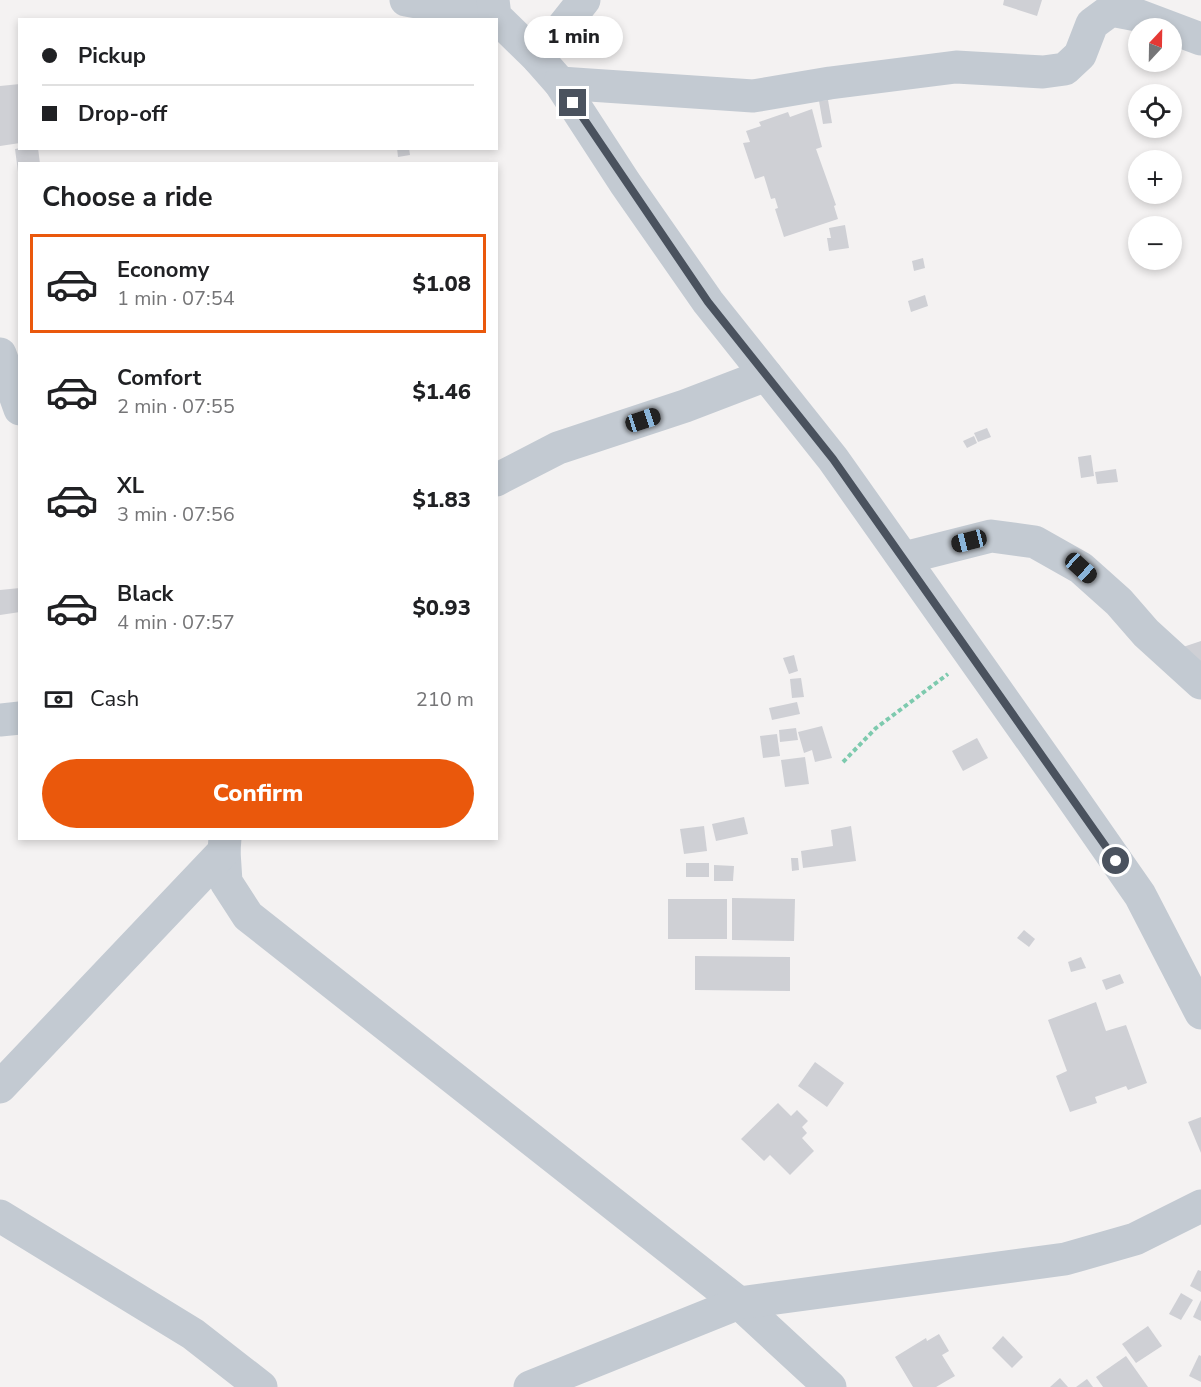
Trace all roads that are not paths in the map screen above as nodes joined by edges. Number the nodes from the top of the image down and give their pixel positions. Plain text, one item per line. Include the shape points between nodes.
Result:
1 (406, 0) edge
2 (584, 0) edge
3 (494, 8) edge
4 (1201, 39) edge
5 (538, 58) junction
6 (560, 83) junction
7 (0, 354) edge
8 (766, 375) junction
9 (18, 404) edge
10 (498, 479) edge
11 (904, 558) junction
12 (1201, 683) edge
13 (18, 718) edge
14 (0, 720) edge
15 (225, 845) edge
16 (1201, 1013) edge
17 (0, 1087) edge
18 (1201, 1206) edge
19 (0, 1216) edge
20 (739, 1303) junction
21 (261, 1387) edge
22 (530, 1387) edge
23 (830, 1387) edge

1 - 3 street
2 - 5 street
3 - 5 street
4 - 6 street via 1137,15 1111,10 1092,24 1080,55 1065,69 1043,72 956,67 753,96
5 - 6 street
6 - 8 street via 708,302
7 - 9 street
8 - 10 street via 558,448
8 - 11 street
11 - 12 street via 991,536 1035,542 1081,568
11 - 16 street via 1140,895
13 - 14 street
15 - 17 street
15 - 20 street via 226,882 248,916
18 - 20 street via 1135,1239 1065,1259
19 - 21 street via 193,1334
20 - 22 street
20 - 23 street

